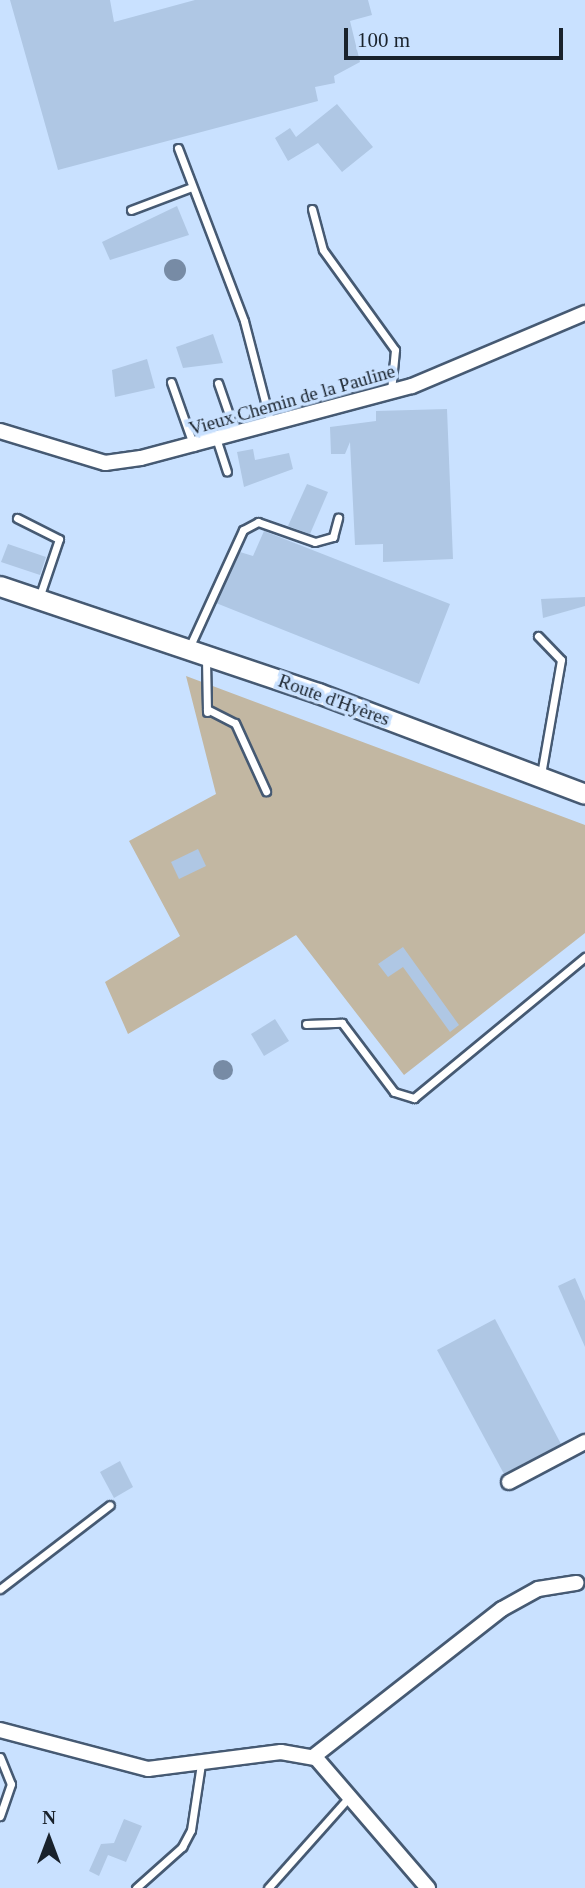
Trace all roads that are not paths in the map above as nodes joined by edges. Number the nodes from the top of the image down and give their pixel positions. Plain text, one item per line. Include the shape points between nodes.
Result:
1 (178, 148) dead end
2 (192, 187) junction
3 (312, 209) dead end
4 (131, 210) dead end
5 (585, 313) edge
6 (171, 382) dead end
7 (218, 383) dead end
8 (391, 392) junction
9 (271, 425) junction
10 (0, 431) edge
11 (236, 435) junction
12 (217, 441) junction
13 (194, 447) junction
14 (227, 471) dead end
15 (17, 517) dead end
16 (338, 518) dead end
17 (0, 578) edge
18 (0, 586) edge
19 (40, 595) junction
20 (538, 636) dead end
21 (198, 652) junction
22 (541, 776) junction
23 (266, 791) dead end
24 (585, 794) edge
25 (585, 957) edge
26 (306, 1024) dead end
27 (585, 1442) edge
28 (509, 1482) dead end
29 (110, 1505) dead end
30 (577, 1583) dead end
31 (0, 1589) edge
32 (0, 1730) edge
33 (0, 1757) edge
34 (313, 1757) junction
35 (201, 1764) junction
36 (351, 1795) junction
37 (0, 1816) edge
38 (136, 1888) edge
39 (268, 1888) edge
40 (428, 1888) edge

1 - 2 lane
2 - 4 lane
2 - 9 lane via 244,321
3 - 8 lane via 323,250 395,350 399,363
5 - 8 street, Vieux Chemin de la Pauline
6 - 13 lane
7 - 11 lane
8 - 9 street, Vieux Chemin de la Pauline
9 - 11 street, Vieux Chemin de la Pauline
10 - 13 street, Vieux Chemin de la Pauline via 105,463
11 - 12 street, Vieux Chemin de la Pauline
12 - 13 street, Vieux Chemin de la Pauline
12 - 14 lane
15 - 19 lane via 59,540
16 - 21 lane via 334,537 315,542 258,522 243,530 199,614
17 - 19 main road, Route d'Hyères
18 - 19 main road, Route d'Hyères
19 - 21 main road, Route d'Hyères
20 - 22 lane via 561,660
21 - 22 main road, Route d'Hyères
21 - 23 lane via 207,710 235,723
22 - 24 main road, Route d'Hyères
25 - 26 lane via 414,1098 394,1092 342,1023
27 - 28 street
29 - 31 lane
30 - 34 street via 538,1589 502,1609
32 - 35 street via 148,1769
33 - 37 lane via 11,1784
34 - 35 street via 281,1752
34 - 36 street
35 - 38 lane via 191,1830 182,1847
36 - 39 lane
36 - 40 street

